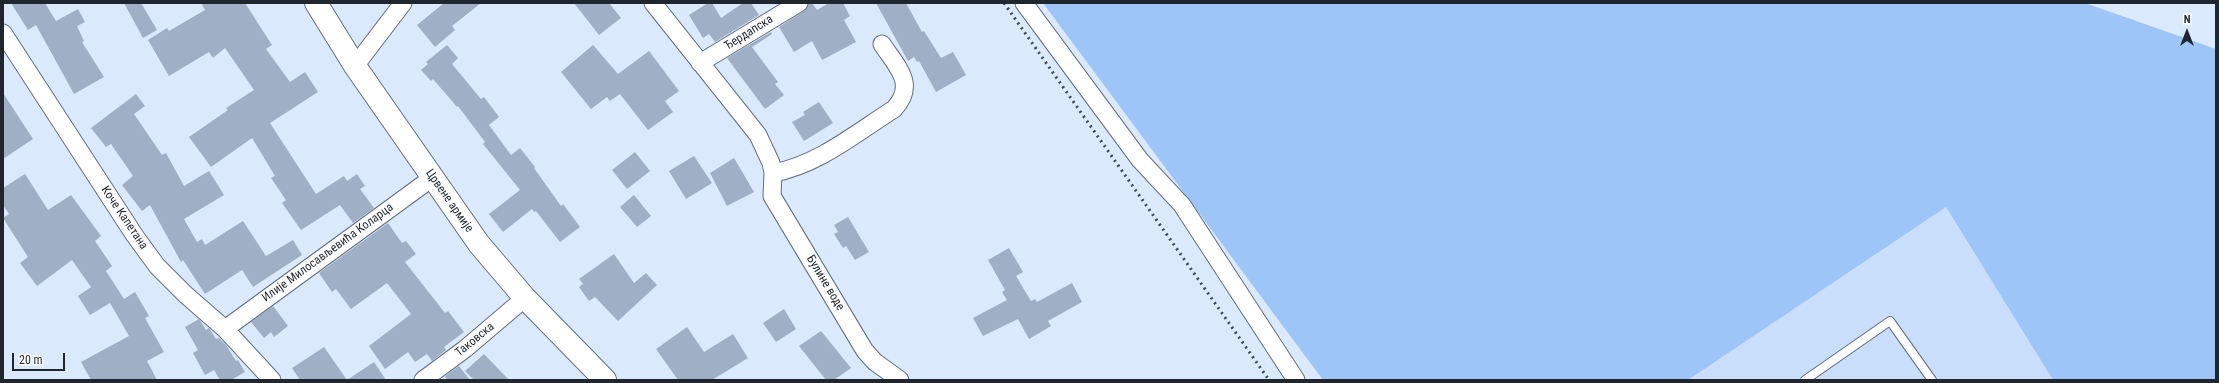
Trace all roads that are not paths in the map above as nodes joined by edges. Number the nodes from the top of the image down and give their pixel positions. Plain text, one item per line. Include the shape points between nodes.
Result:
1 (316, 3) edge
2 (403, 3) edge
3 (653, 3) edge
4 (799, 3) edge
5 (1024, 3) edge
6 (3, 33) edge
7 (882, 44) dead end
8 (700, 63) junction
9 (355, 66) junction
10 (773, 174) junction
11 (432, 178) junction
12 (525, 298) junction
13 (225, 329) junction
14 (272, 380) edge
15 (423, 380) edge
16 (605, 380) edge
17 (900, 380) edge
18 (1296, 380) edge
19 (1805, 380) edge
20 (1932, 380) edge

1 - 9 main road, Црвене армије
2 - 9 street
3 - 8 street, Булине воде
4 - 8 street, Ђердапска
5 - 18 street via 1140,160 1182,205
6 - 13 street, Коче Капетана via 135,236 162,271
7 - 10 street via 906,85 902,100 894,109 808,163
8 - 10 street, Булине воде via 758,135 767,150
9 - 11 main road, Црвене армије via 414,148
10 - 17 street, Булине воде via 772,196 865,351 875,362
11 - 12 main road, Црвене армије via 479,244
11 - 13 street, Илије Милосављевића Коларца
12 - 15 street, Таковска via 465,349
12 - 16 main road, Црвене армије
13 - 14 street, Коче Капетана
19 - 20 lane via 1890,321

